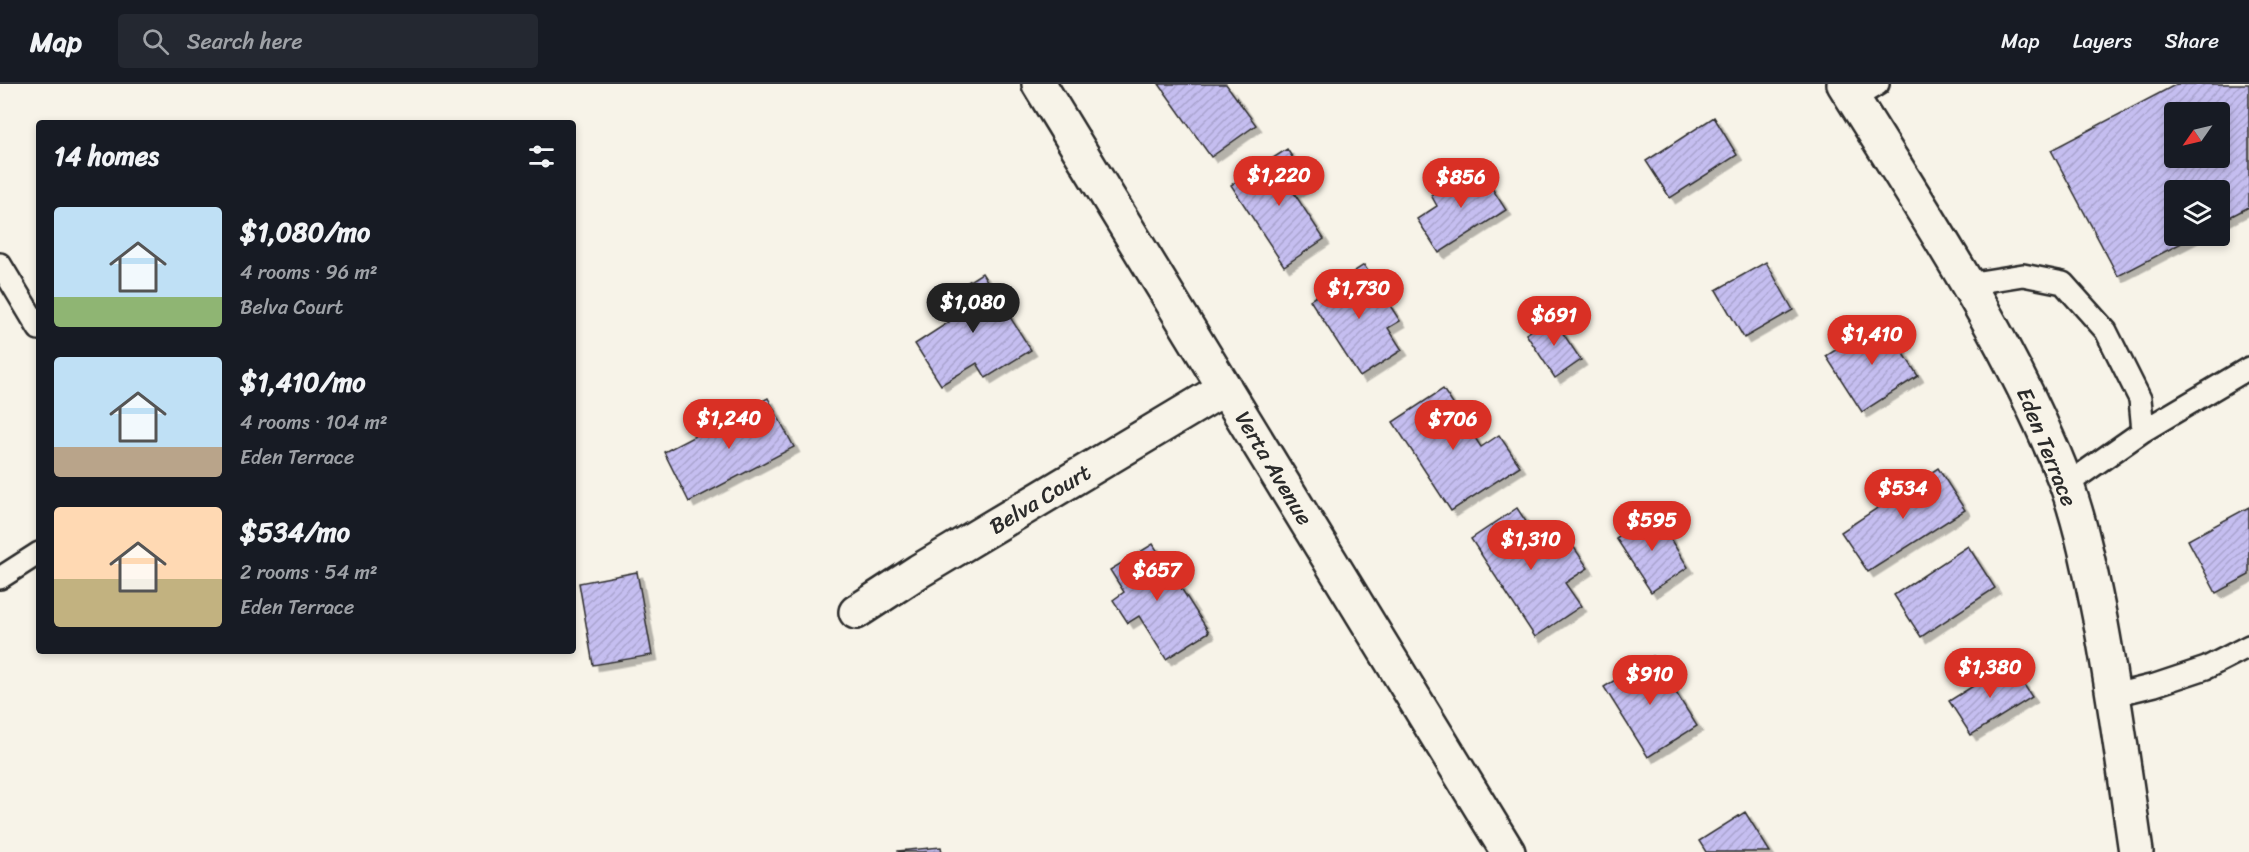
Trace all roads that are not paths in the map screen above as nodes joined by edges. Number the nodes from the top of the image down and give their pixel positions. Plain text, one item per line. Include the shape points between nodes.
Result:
1 (1039, 84) edge
2 (1858, 89) edge
3 (0, 264) edge
4 (1967, 284) junction
5 (36, 324) edge
6 (2249, 368) edge
7 (1225, 388) junction
8 (2143, 431) junction
9 (2066, 485) junction
10 (36, 555) edge
11 (0, 578) edge
12 (856, 612) dead end
13 (2249, 646) edge
14 (2114, 695) junction
15 (1508, 852) edge
16 (2136, 852) edge

1 - 7 street, Verta Avenue
2 - 4 street, Eden Terrace
3 - 5 lane
4 - 8 lane via 2023,275 2063,283 2106,331 2140,399
4 - 9 street, Eden Terrace via 2022,383
6 - 8 lane
7 - 12 street, Belva Court
7 - 15 street, Verta Avenue
8 - 9 lane
9 - 14 street, Eden Terrace via 2091,575
10 - 11 lane
13 - 14 lane via 2206,668
14 - 16 street, Eden Terrace

